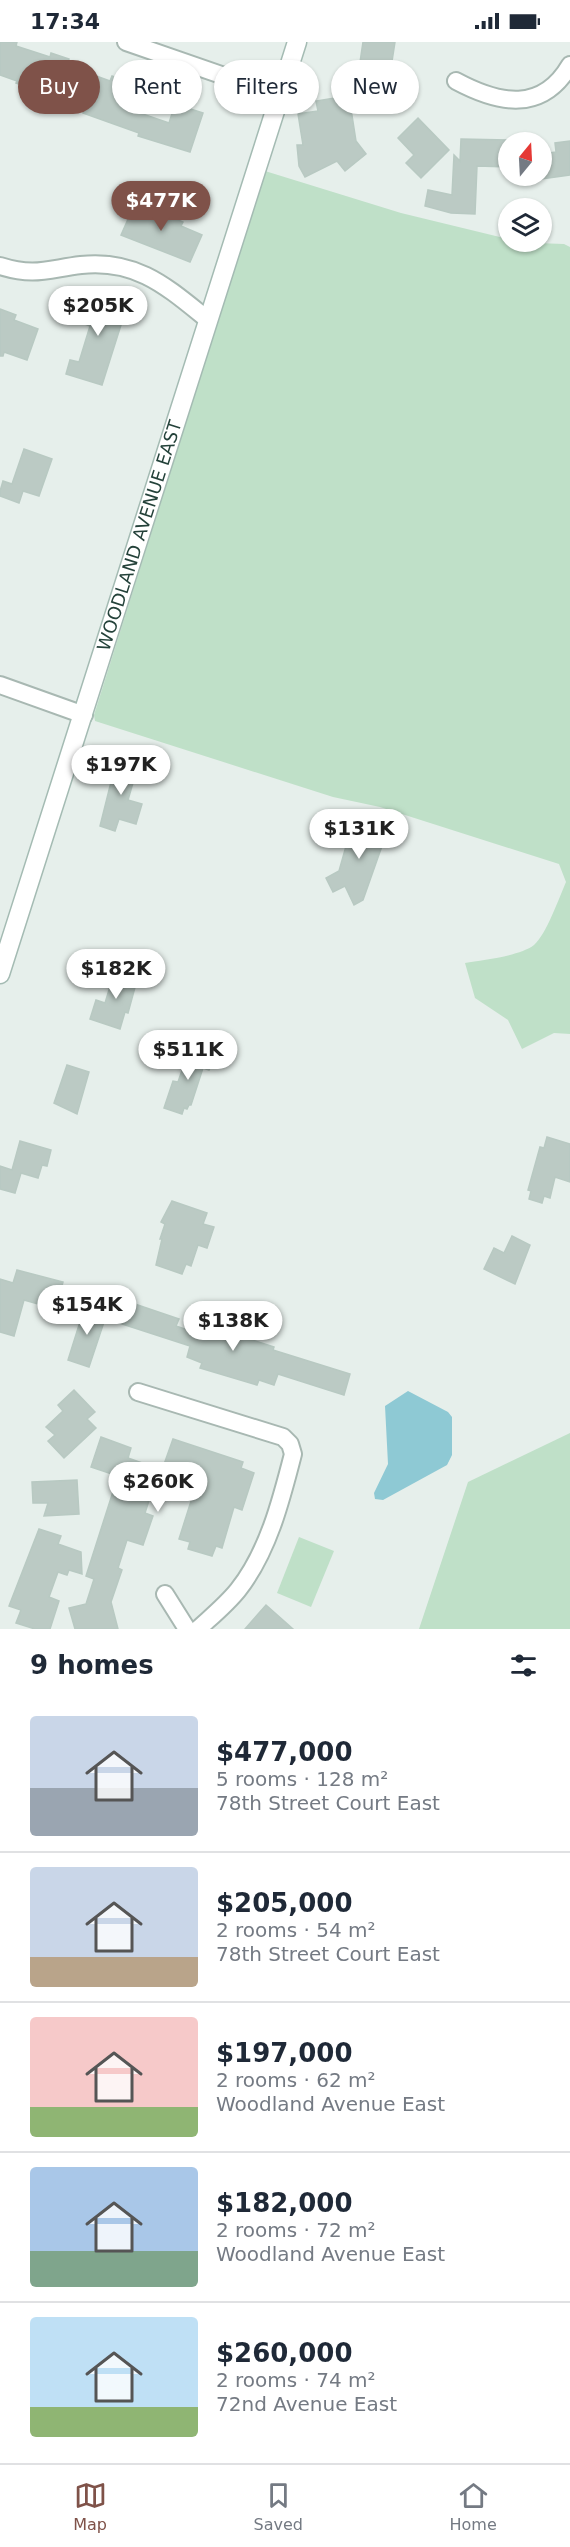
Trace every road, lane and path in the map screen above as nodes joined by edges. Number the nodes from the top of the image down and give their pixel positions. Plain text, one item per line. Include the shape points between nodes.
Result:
1 (126, 42) edge
2 (297, 42) edge
3 (291, 60) edge
4 (570, 65) edge
5 (214, 72) edge
6 (456, 81) dead end
7 (273, 114) edge
8 (0, 266) edge
9 (207, 320) junction
10 (0, 685) edge
11 (84, 715) junction
12 (0, 974) edge
13 (138, 1392) dead end
14 (165, 1594) dead end
15 (187, 1629) edge
16 (198, 1629) edge

1 - 5 street
2 - 3 street, WOODLAND AVENUE EAST
4 - 6 street via 543,95 530,99 496,97
7 - 9 street, WOODLAND AVENUE EAST
8 - 9 street via 31,273 96,264 123,266 162,283
9 - 11 street, WOODLAND AVENUE EAST
10 - 11 street
11 - 12 street, WOODLAND AVENUE EAST
13 - 16 street via 283,1437 293,1454 264,1547 237,1591
14 - 15 street

